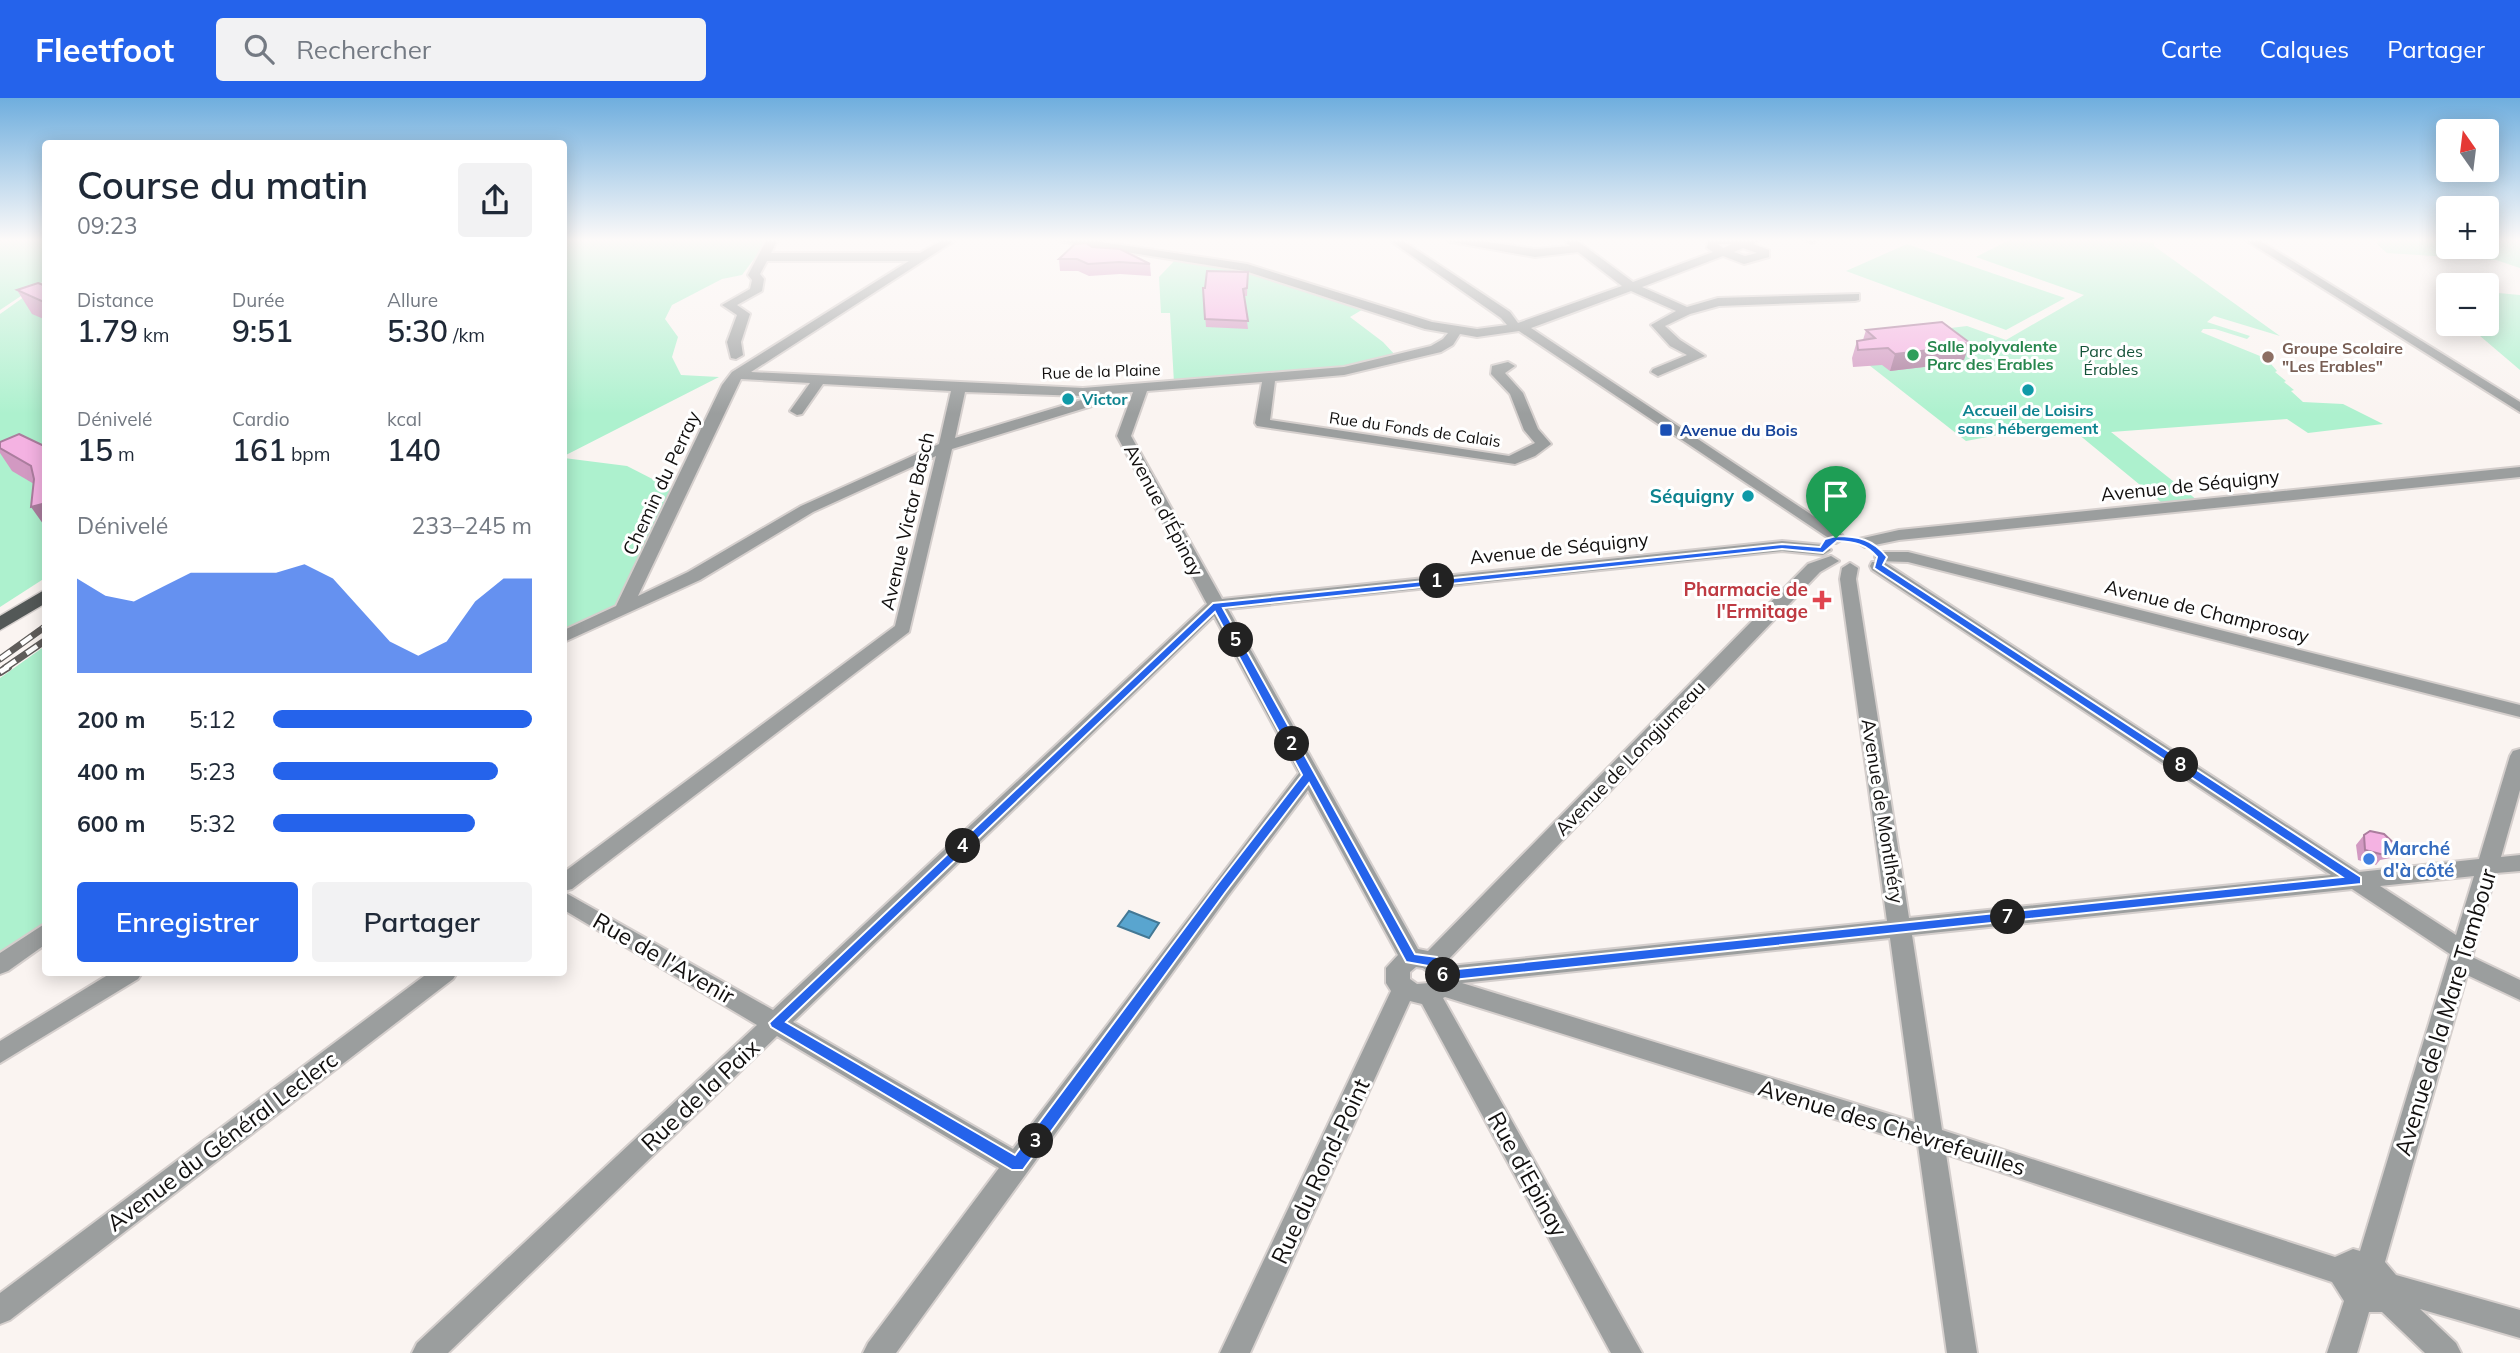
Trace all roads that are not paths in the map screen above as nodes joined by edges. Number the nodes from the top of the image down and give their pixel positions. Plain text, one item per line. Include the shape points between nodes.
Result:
1 (743, 298) edge
2 (857, 298) edge
3 (1340, 298) edge
4 (1479, 298) edge
5 (1601, 298) edge
6 (1655, 298) edge
7 (1839, 298) edge
8 (2344, 298) edge
9 (1686, 311) junction
10 (1518, 327) junction
11 (1455, 331) junction
12 (736, 355) dead end
13 (1508, 366) dead end
14 (1658, 372) dead end
15 (737, 374) junction
16 (1269, 378) junction
17 (820, 379) junction
18 (959, 388) junction
19 (1135, 389) junction
20 (1083, 398) junction
21 (2520, 408) edge
22 (797, 411) dead end
23 (946, 446) junction
24 (2520, 472) edge
25 (1865, 542) junction
26 (1835, 554) junction
27 (1880, 562) junction
28 (42, 597) edge
29 (1216, 605) junction
30 (623, 610) junction
31 (0, 624) edge
32 (567, 636) edge
33 (2520, 711) edge
34 (2520, 756) edge
35 (1308, 776) junction
36 (2520, 863) edge
37 (2488, 866) junction
38 (2357, 880) junction
39 (567, 881) edge
40 (567, 902) edge
41 (1900, 928) junction
42 (42, 935) edge
43 (2461, 956) junction
44 (0, 965) edge
45 (125, 976) edge
46 (441, 976) edge
47 (1427, 977) junction
48 (2520, 991) edge
49 (776, 1023) junction
50 (0, 1054) edge
51 (1931, 1138) junction
52 (1018, 1165) junction
53 (2369, 1284) junction
54 (0, 1310) edge
55 (2520, 1324) edge
56 (427, 1353) edge
57 (878, 1353) edge
58 (1235, 1353) edge
59 (1627, 1353) edge
60 (1962, 1353) edge
61 (2342, 1353) edge
62 (2446, 1353) edge

1 - 12 street via 728,305 744,314 734,342
2 - 15 street
3 - 11 street
4 - 10 street
5 - 10 street
6 - 9 street
7 - 9 street via 1718,302
8 - 21 street
9 - 14 street via 1658,327 1698,356
10 - 11 street via 1488,333
10 - 26 street
11 - 16 street, Rue de la Plaine via 1444,346 1378,364
13 - 16 street, Rue du Fonds de Calais via 1497,369 1497,374 1516,393 1531,430 1544,444 1510,461 1262,423
15 - 17 street, Rue de la Plaine
15 - 30 street, Chemin du Perray
16 - 19 street, Rue de la Plaine
17 - 18 street, Rue de la Plaine
17 - 22 street
18 - 20 street, Rue de la Plaine
18 - 23 street, Avenue Victor Basch
19 - 20 street, Rue de la Plaine
19 - 29 street, Avenue d'Épinay via 1124,436
20 - 23 street
23 - 30 street via 807,509 694,576
23 - 39 street, Avenue Victor Basch via 903,628
24 - 25 street, Avenue de Séquigny
25 - 26 street
25 - 27 street via 1880,551
26 - 27 street, Avenue de Champrosay via 1861,570
26 - 29 street, Avenue de Séquigny via 1797,547 1768,548
26 - 41 street, Avenue de Montlhéry via 1848,579
26 - 47 street, Avenue de Longjumeau via 1814,568
27 - 33 street, Avenue de Champrosay via 1908,557
27 - 38 street
28 - 31 main road
29 - 35 street, Avenue d'Épinay
29 - 49 street, Rue de la Paix
30 - 32 street
34 - 37 street, Avenue de la Mare Tambour
35 - 47 street, Avenue d'Épinay
35 - 52 street
36 - 37 street
37 - 38 street
37 - 43 street, Avenue de la Mare Tambour
38 - 41 street
38 - 43 street
40 - 49 street, Rue de l'Avenir
41 - 47 street
41 - 51 street, Avenue de Montlhéry
42 - 44 street
43 - 48 street
43 - 53 street, Avenue de la Mare Tambour
45 - 50 street
46 - 54 street, Avenue du Général Leclerc
47 - 51 street, Avenue des Chèvrefeuilles
47 - 58 street, Rue du Rond-Point
47 - 59 street, Rue d'Epinay
49 - 52 street, Rue de l'Avenir
49 - 56 street, Rue de la Paix
51 - 53 street, Avenue des Chèvrefeuilles
51 - 60 street, Avenue de Montlhéry
52 - 57 street
53 - 55 street, Avenue des Chèvrefeuilles
53 - 61 street, Avenue de la Mare Tambour
53 - 62 street

